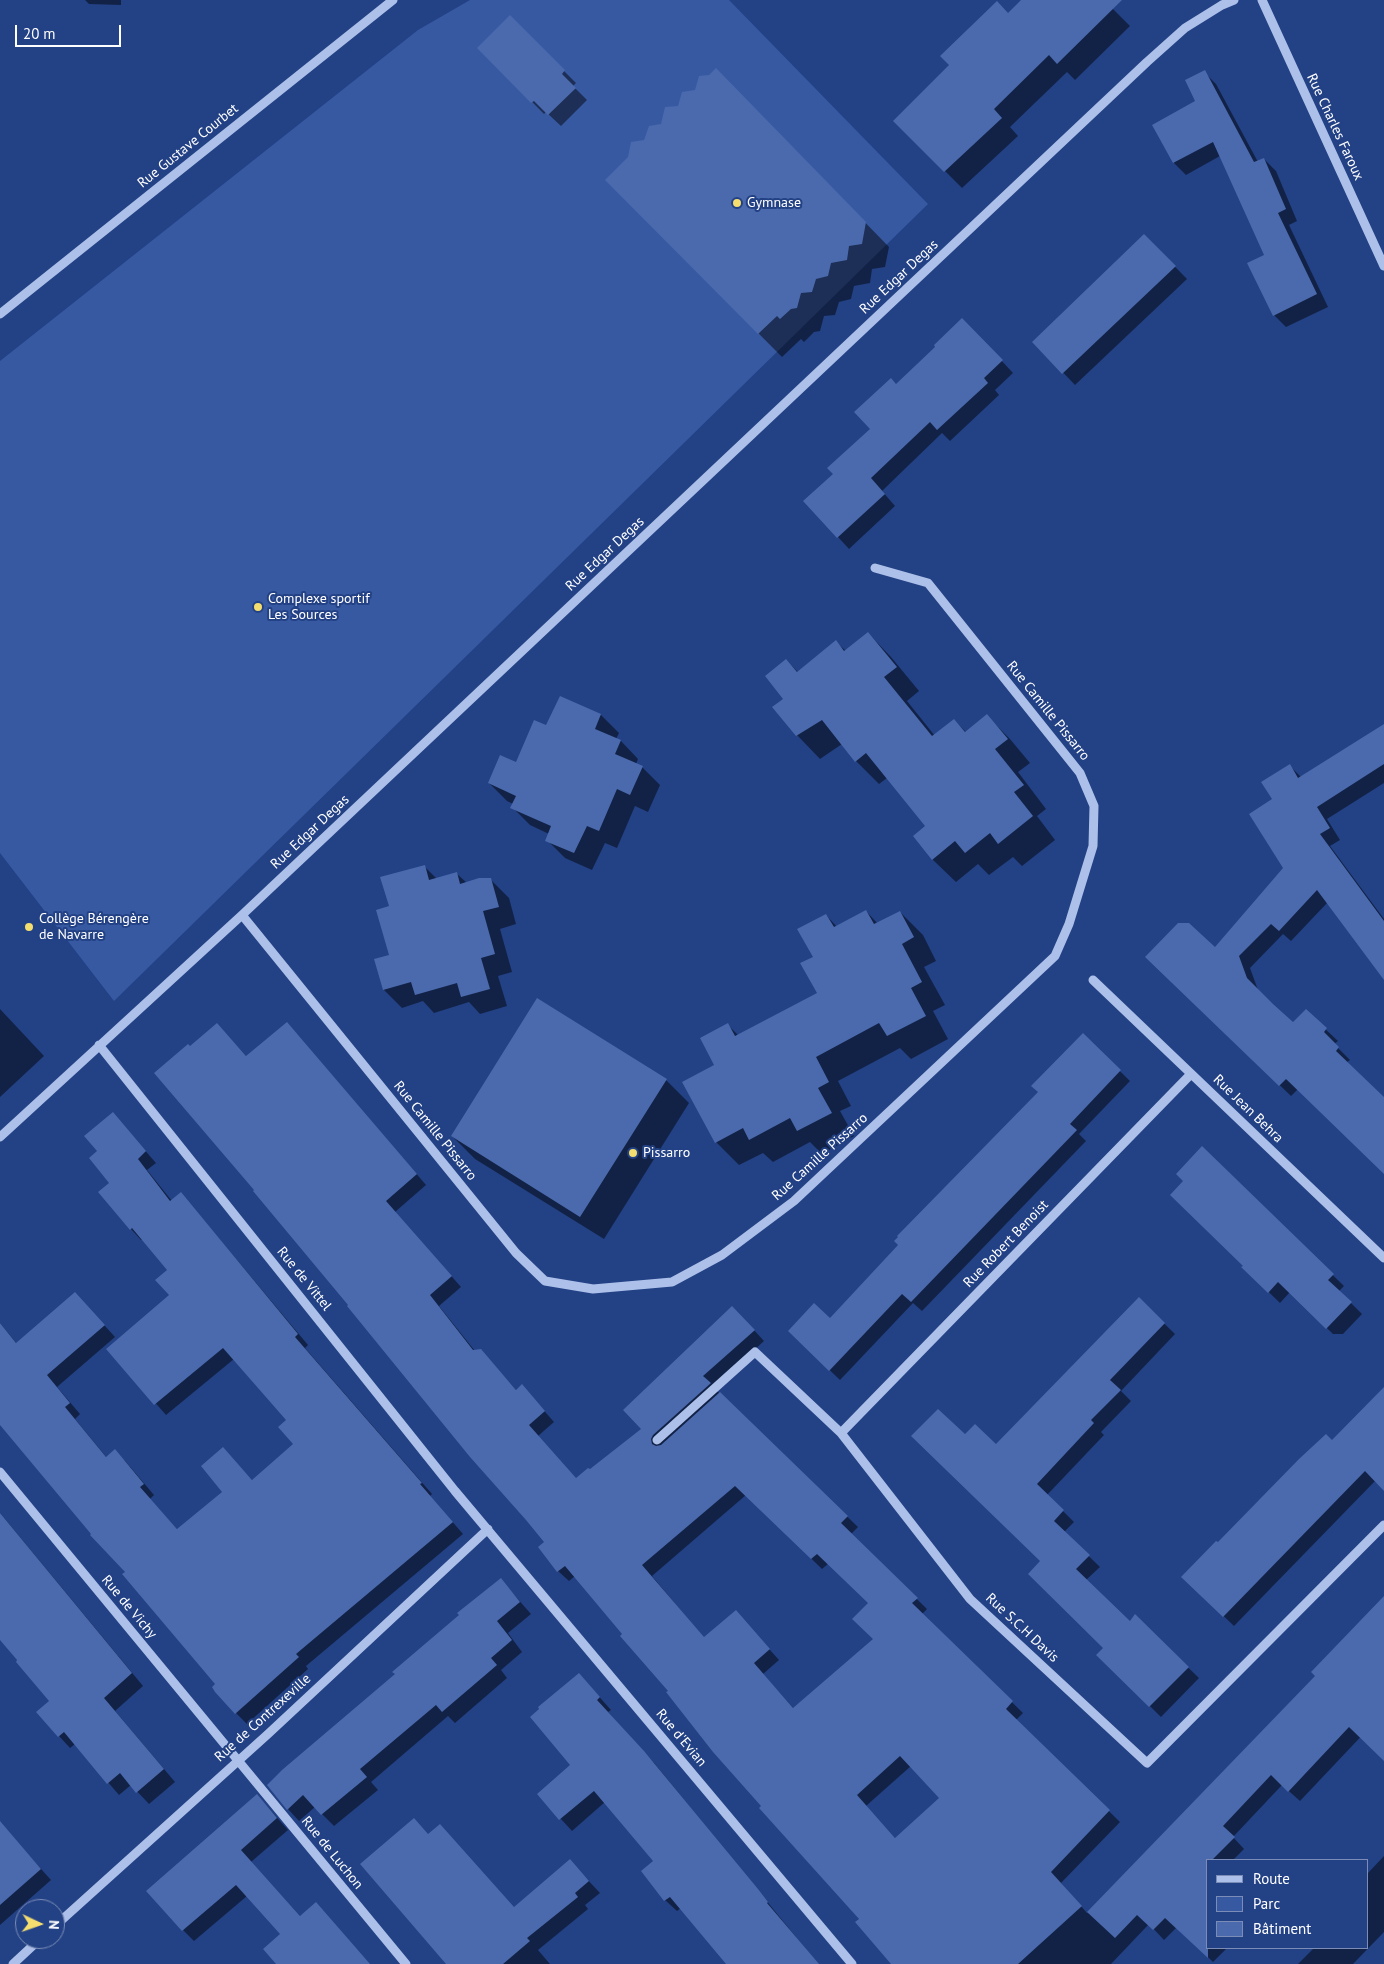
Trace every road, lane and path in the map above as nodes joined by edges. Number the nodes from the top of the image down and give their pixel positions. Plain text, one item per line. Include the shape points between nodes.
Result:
1 (393, 0) edge
2 (1234, 0) edge
3 (1262, 0) edge
4 (1384, 266) edge
5 (0, 314) edge
6 (875, 568) dead end
7 (242, 914) junction
8 (1093, 980) dead end
9 (99, 1045) junction
10 (1191, 1074) junction
11 (0, 1137) edge
12 (1384, 1258) edge
13 (841, 1433) junction
14 (657, 1440) dead end
15 (0, 1472) edge
16 (1384, 1526) edge
17 (488, 1529) junction
18 (237, 1760) junction
19 (65, 1917) edge
20 (29, 1949) edge
21 (13, 1964) edge
22 (406, 1964) edge
23 (852, 1964) edge

1 - 5 street, Rue Gustave Courbet
2 - 7 street, Rue Edgar Degas via 1185,28 1147,62
3 - 4 street, Rue Charles Faroux
6 - 7 street, Rue Camille Pissarro via 928,583 1080,773 1094,806 1093,846 1069,924 1055,956 794,1201 722,1255 672,1282 593,1289 544,1281 516,1253
7 - 9 street, Rue Edgar Degas
8 - 10 street, Rue Jean Behra
9 - 11 street, Rue Edgar Degas
9 - 17 street, Rue de Vittel
10 - 12 street, Rue Jean Behra
10 - 13 street, Rue Robert Benoist
13 - 14 street, Rue S.C.H Davis via 755,1352
13 - 16 street, Rue S.C.H Davis via 970,1599 1147,1763
15 - 18 street, Rue de Vichy
17 - 18 street, Rue de Contrexeville
17 - 23 street, Rue d'Evian
18 - 19 street, Rue de Contrexeville
18 - 22 street, Rue de Luchon
20 - 21 street

